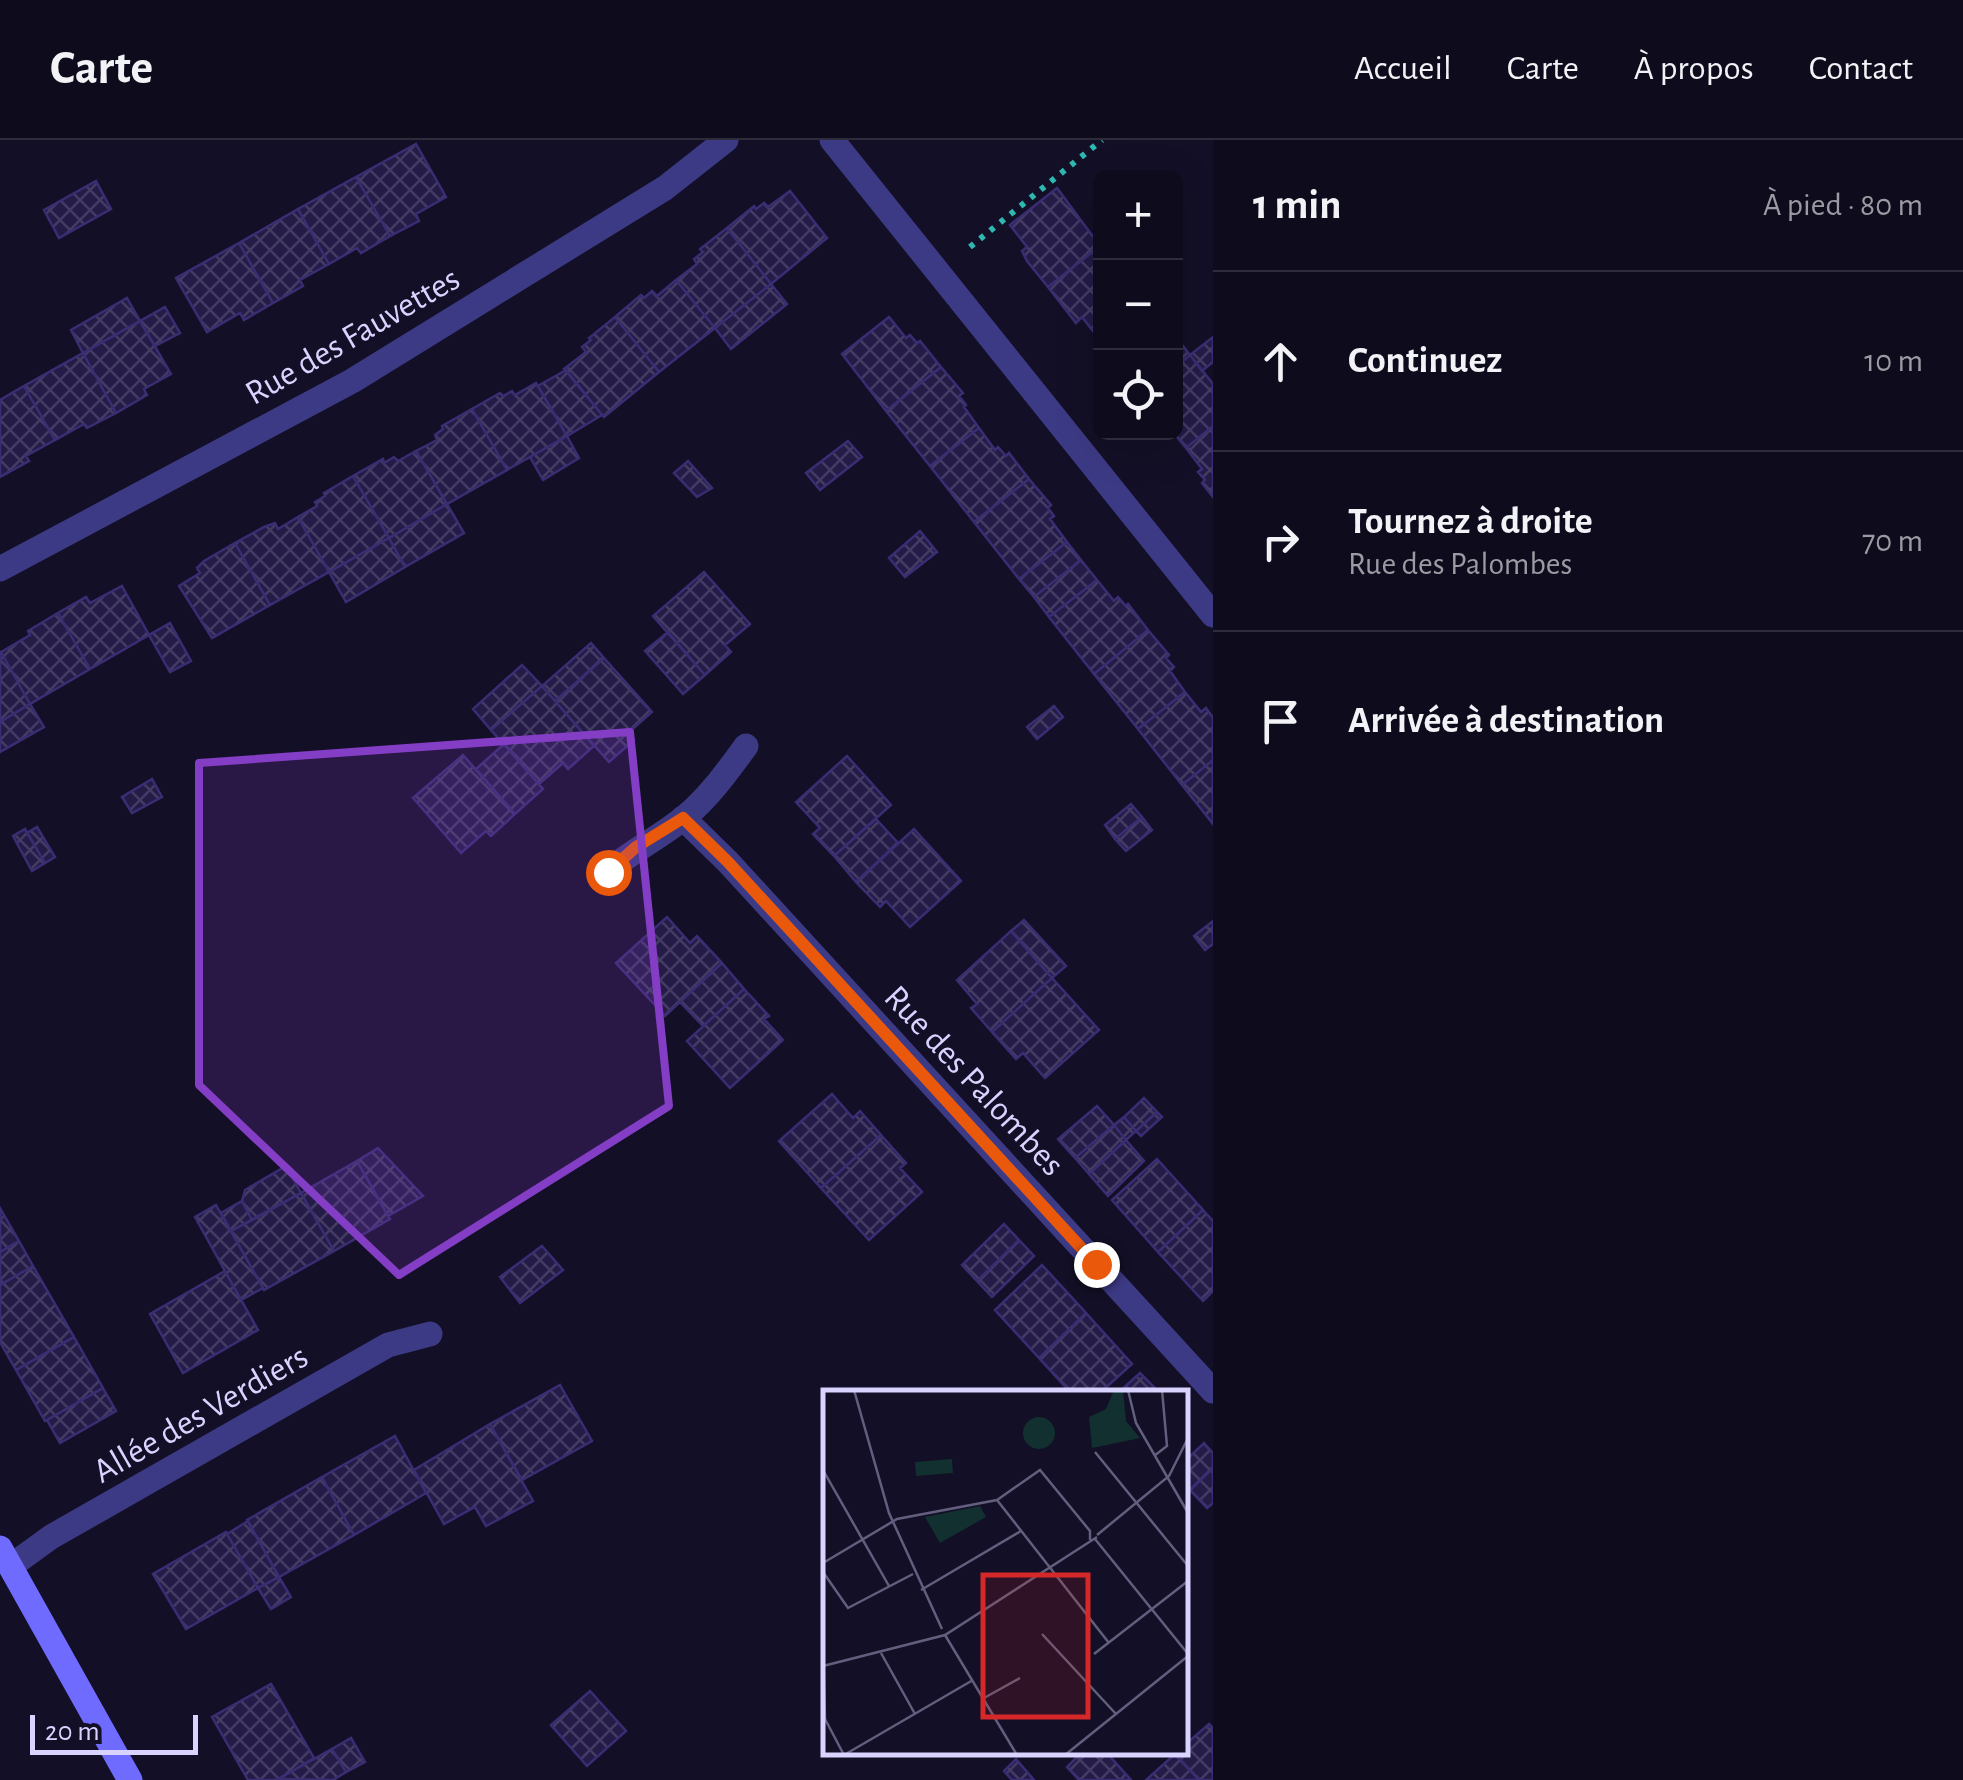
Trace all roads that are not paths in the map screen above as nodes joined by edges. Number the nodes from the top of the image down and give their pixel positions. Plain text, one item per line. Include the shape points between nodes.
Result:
1 (726, 140) edge
2 (832, 140) edge
3 (0, 569) edge
4 (1213, 616) edge
5 (746, 746) dead end
6 (683, 818) junction
7 (608, 872) dead end
8 (430, 1334) dead end
9 (1213, 1391) edge
10 (6, 1557) edge
11 (130, 1780) edge

1 - 3 street, Rue des Fauvettes via 665,188 352,381
2 - 4 street
5 - 6 street
6 - 7 street
6 - 9 street, Rue des Palombes
8 - 10 street, Allée des Verdiers via 388,1346 52,1538
10 - 11 street

